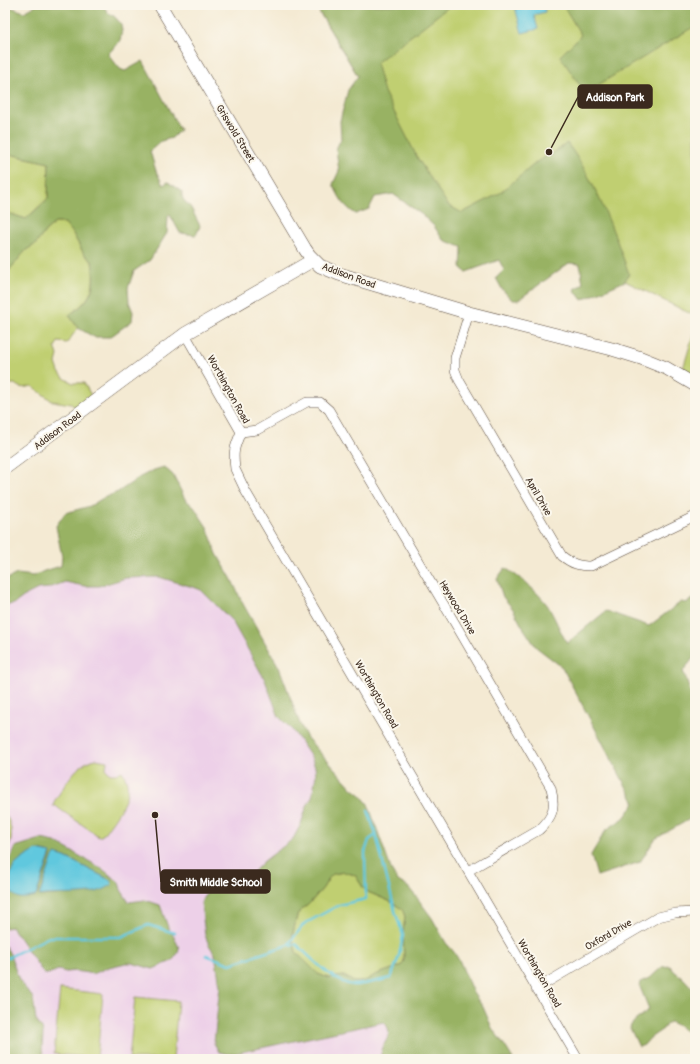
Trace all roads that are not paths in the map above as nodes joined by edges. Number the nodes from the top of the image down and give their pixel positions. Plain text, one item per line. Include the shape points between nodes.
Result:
1 (160, 5) edge
2 (313, 260) junction
3 (469, 312) junction
4 (185, 334) junction
5 (695, 385) edge
6 (241, 432) junction
7 (5, 468) edge
8 (695, 516) edge
9 (468, 872) junction
10 (695, 912) edge
11 (536, 989) junction
12 (578, 1059) edge

1 - 2 main road, Griswold Street
2 - 3 main road, Addison Road via 320,266 340,274
2 - 4 main road, Addison Road
3 - 5 main road, Addison Road via 641,358 666,368
3 - 8 street, April Drive via 455,358 455,370 562,556 580,566 591,566
4 - 6 street, Worthington Road
4 - 7 main road, Addison Road
6 - 9 street, Worthington Road via 233,450 235,469 246,492
6 - 9 street, Heywood Drive via 257,430 307,402 320,402 329,410 551,788 554,800 548,822 539,830
9 - 11 street, Worthington Road
10 - 11 street, Oxford Drive via 658,917
11 - 12 street, Worthington Road

